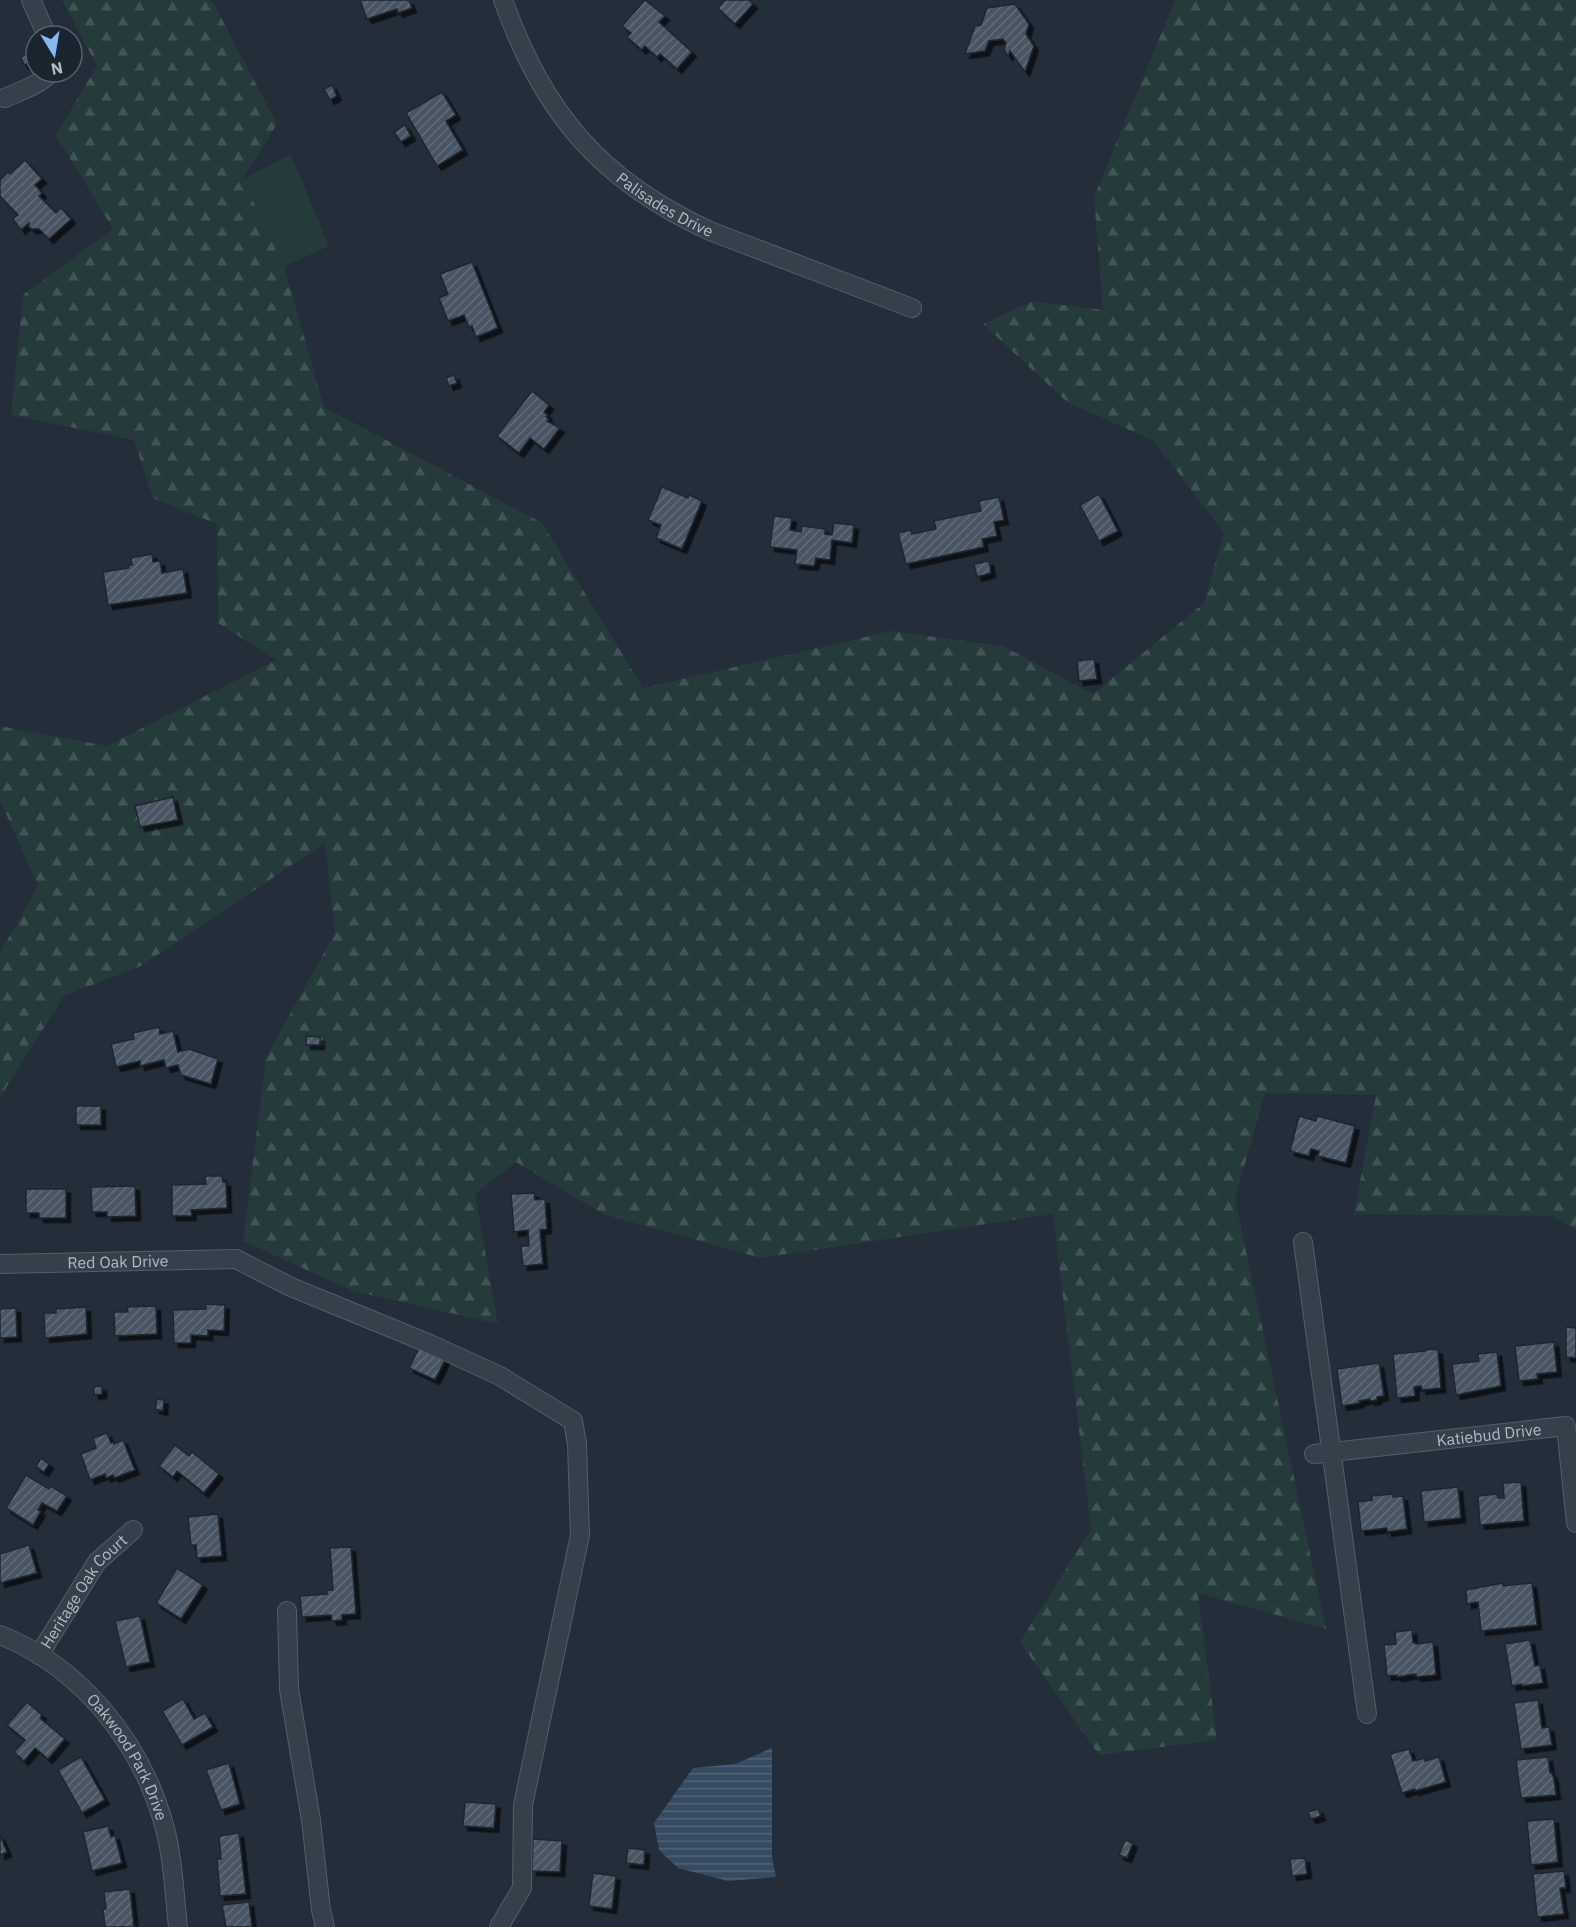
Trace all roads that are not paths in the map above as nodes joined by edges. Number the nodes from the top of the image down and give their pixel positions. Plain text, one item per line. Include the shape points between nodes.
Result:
1 (31, 0) edge
2 (503, 0) edge
3 (42, 24) edge
4 (36, 84) edge
5 (5, 98) dead end
6 (912, 308) dead end
7 (1303, 1242) dead end
8 (0, 1264) edge
9 (1322, 1453) junction
10 (1576, 1523) edge
11 (133, 1530) dead end
12 (287, 1611) dead end
13 (0, 1635) edge
14 (39, 1655) junction
15 (1368, 1714) dead end
16 (178, 1927) edge
17 (325, 1927) edge
18 (499, 1927) edge

1 - 3 street
2 - 6 street, Palisades Drive via 517,39 554,106 580,139 644,195 710,231
4 - 5 street
7 - 9 street
8 - 18 street, Red Oak Drive via 236,1259 291,1287 500,1376 573,1421 580,1535 523,1805 522,1888
9 - 10 street, Katiebud Drive via 1566,1426
9 - 15 street
11 - 14 street, Heritage Oak Court via 97,1562
12 - 17 street via 289,1689
13 - 14 street, Oakwood Park Drive
14 - 16 street, Oakwood Park Drive via 92,1698 120,1730 138,1759 163,1820

